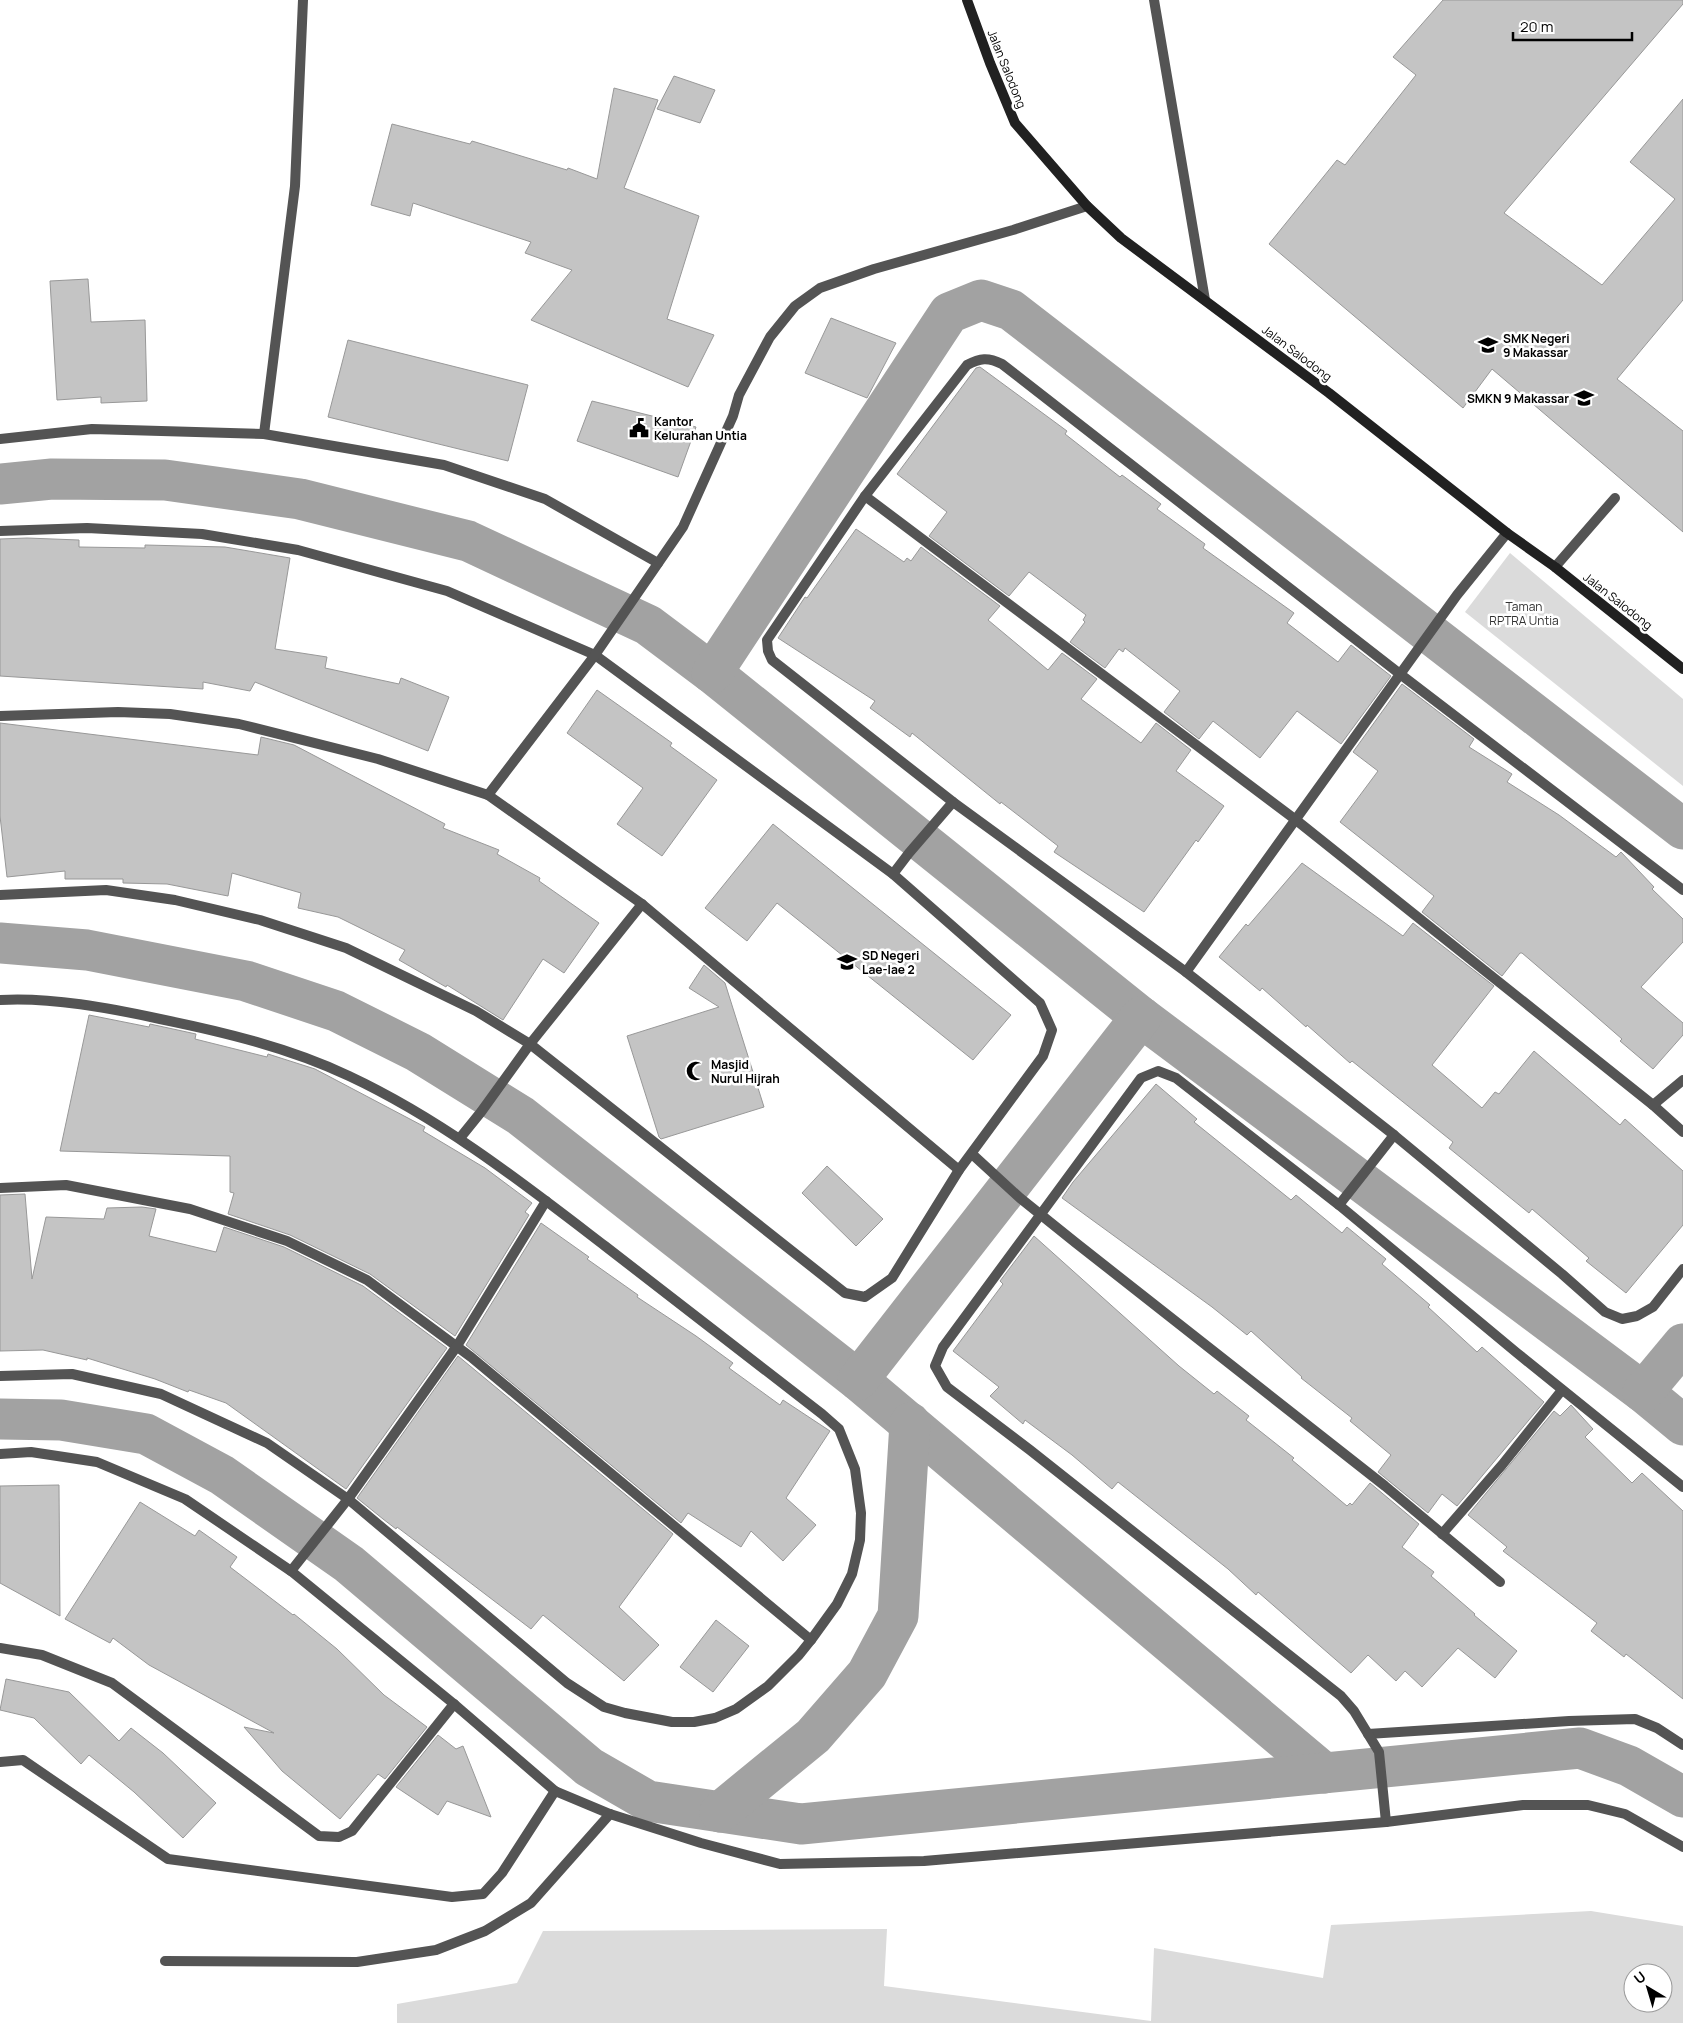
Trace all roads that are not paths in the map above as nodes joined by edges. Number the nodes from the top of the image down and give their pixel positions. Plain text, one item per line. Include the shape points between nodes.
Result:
1 (303, 0) edge
2 (967, 0) edge
3 (1154, 0) edge
4 (1087, 206) junction
5 (1205, 300) junction
6 (264, 434) junction
7 (0, 439) edge
8 (865, 496) junction
9 (1616, 498) dead end
10 (0, 532) edge
11 (1507, 532) junction
12 (658, 563) junction
13 (1555, 567) junction
14 (595, 655) junction
15 (1683, 669) edge
16 (1400, 674) junction
17 (0, 716) edge
18 (488, 795) junction
19 (953, 802) junction
20 (1296, 820) junction
21 (893, 874) junction
22 (1683, 890) edge
23 (0, 895) edge
24 (642, 904) junction
25 (1186, 972) junction
26 (0, 1000) edge
27 (530, 1044) junction
28 (1683, 1080) edge
29 (1653, 1105) junction
30 (1683, 1132) edge
31 (1394, 1135) junction
32 (460, 1138) junction
33 (972, 1154) junction
34 (959, 1170) junction
35 (0, 1188) edge
36 (546, 1201) junction
37 (1339, 1205) junction
38 (1041, 1214) junction
39 (1683, 1269) edge
40 (457, 1346) junction
41 (0, 1376) edge
42 (1562, 1390) junction
43 (0, 1454) edge
44 (1683, 1487) edge
45 (348, 1499) junction
46 (1442, 1534) junction
47 (291, 1571) junction
48 (1500, 1582) dead end
49 (812, 1640) junction
50 (0, 1648) edge
51 (454, 1704) junction
52 (1368, 1734) junction
53 (1683, 1745) edge
54 (0, 1762) edge
55 (555, 1791) junction
56 (610, 1814) junction
57 (1385, 1817) junction
58 (1683, 1847) edge
59 (165, 1961) dead end

1 - 6 street via 295,186
2 - 4 street, Jalan Salodong via 1015,123
3 - 5 street
4 - 5 street, Jalan Salodong via 1121,238
4 - 12 street via 874,269 820,288 795,306 770,337 739,395 733,416 683,527
5 - 11 street, Jalan Salodong
6 - 7 street via 92,429
6 - 12 street via 444,465 545,499
8 - 16 street via 967,364 990,358 1128,461
8 - 19 street via 767,640 768,651 772,660
8 - 20 street
9 - 13 street
10 - 14 street via 87,528 202,534 298,550 448,591
11 - 13 street, Jalan Salodong
11 - 16 street
12 - 14 street
13 - 15 street, Jalan Salodong
14 - 18 street
14 - 21 street
16 - 20 street
16 - 22 street
17 - 18 street via 118,712 170,714 239,724 378,759
18 - 24 street
19 - 21 street
19 - 25 street
20 - 25 street
20 - 29 street
21 - 33 street via 1040,1003 1052,1030 1043,1056
23 - 27 street via 106,890 175,900 260,920 346,948 476,1011
24 - 27 street
24 - 34 street
25 - 31 street
26 - 32 street via 68,1004 139,1014 271,1046 348,1075
27 - 32 street
27 - 34 street via 845,1293 865,1297 892,1278
28 - 29 street
29 - 30 street
31 - 37 street
31 - 39 street via 1605,1312 1622,1319 1637,1316 1653,1306
32 - 36 street
33 - 34 street
33 - 38 street
35 - 40 street via 66,1185 190,1209 287,1241 367,1280
36 - 40 street
36 - 49 street via 839,1429 855,1469 861,1513 860,1540 852,1574 837,1604
37 - 38 street via 1176,1078 1158,1071 1141,1078
37 - 42 street
38 - 46 street
38 - 52 street via 943,1347 935,1366 947,1387 1341,1696
40 - 45 street
40 - 49 street
41 - 45 street via 72,1374 161,1394 267,1443
42 - 44 street
42 - 46 street
43 - 47 street via 30,1452 97,1462 185,1499
45 - 47 street
45 - 49 street via 555,1674 604,1707 672,1722 715,1718 736,1709 768,1686
46 - 48 street
47 - 51 street
50 - 51 street via 42,1655 112,1683 319,1836 338,1838 352,1831
51 - 55 street
52 - 53 street via 1636,1719
52 - 57 street via 1379,1752
54 - 55 street via 23,1760 168,1859 452,1897 484,1894 502,1873
55 - 56 street
56 - 57 street via 780,1864 924,1861
56 - 59 street via 530,1903 486,1931 436,1950 357,1962
57 - 58 street via 1523,1805 1588,1805 1625,1814

